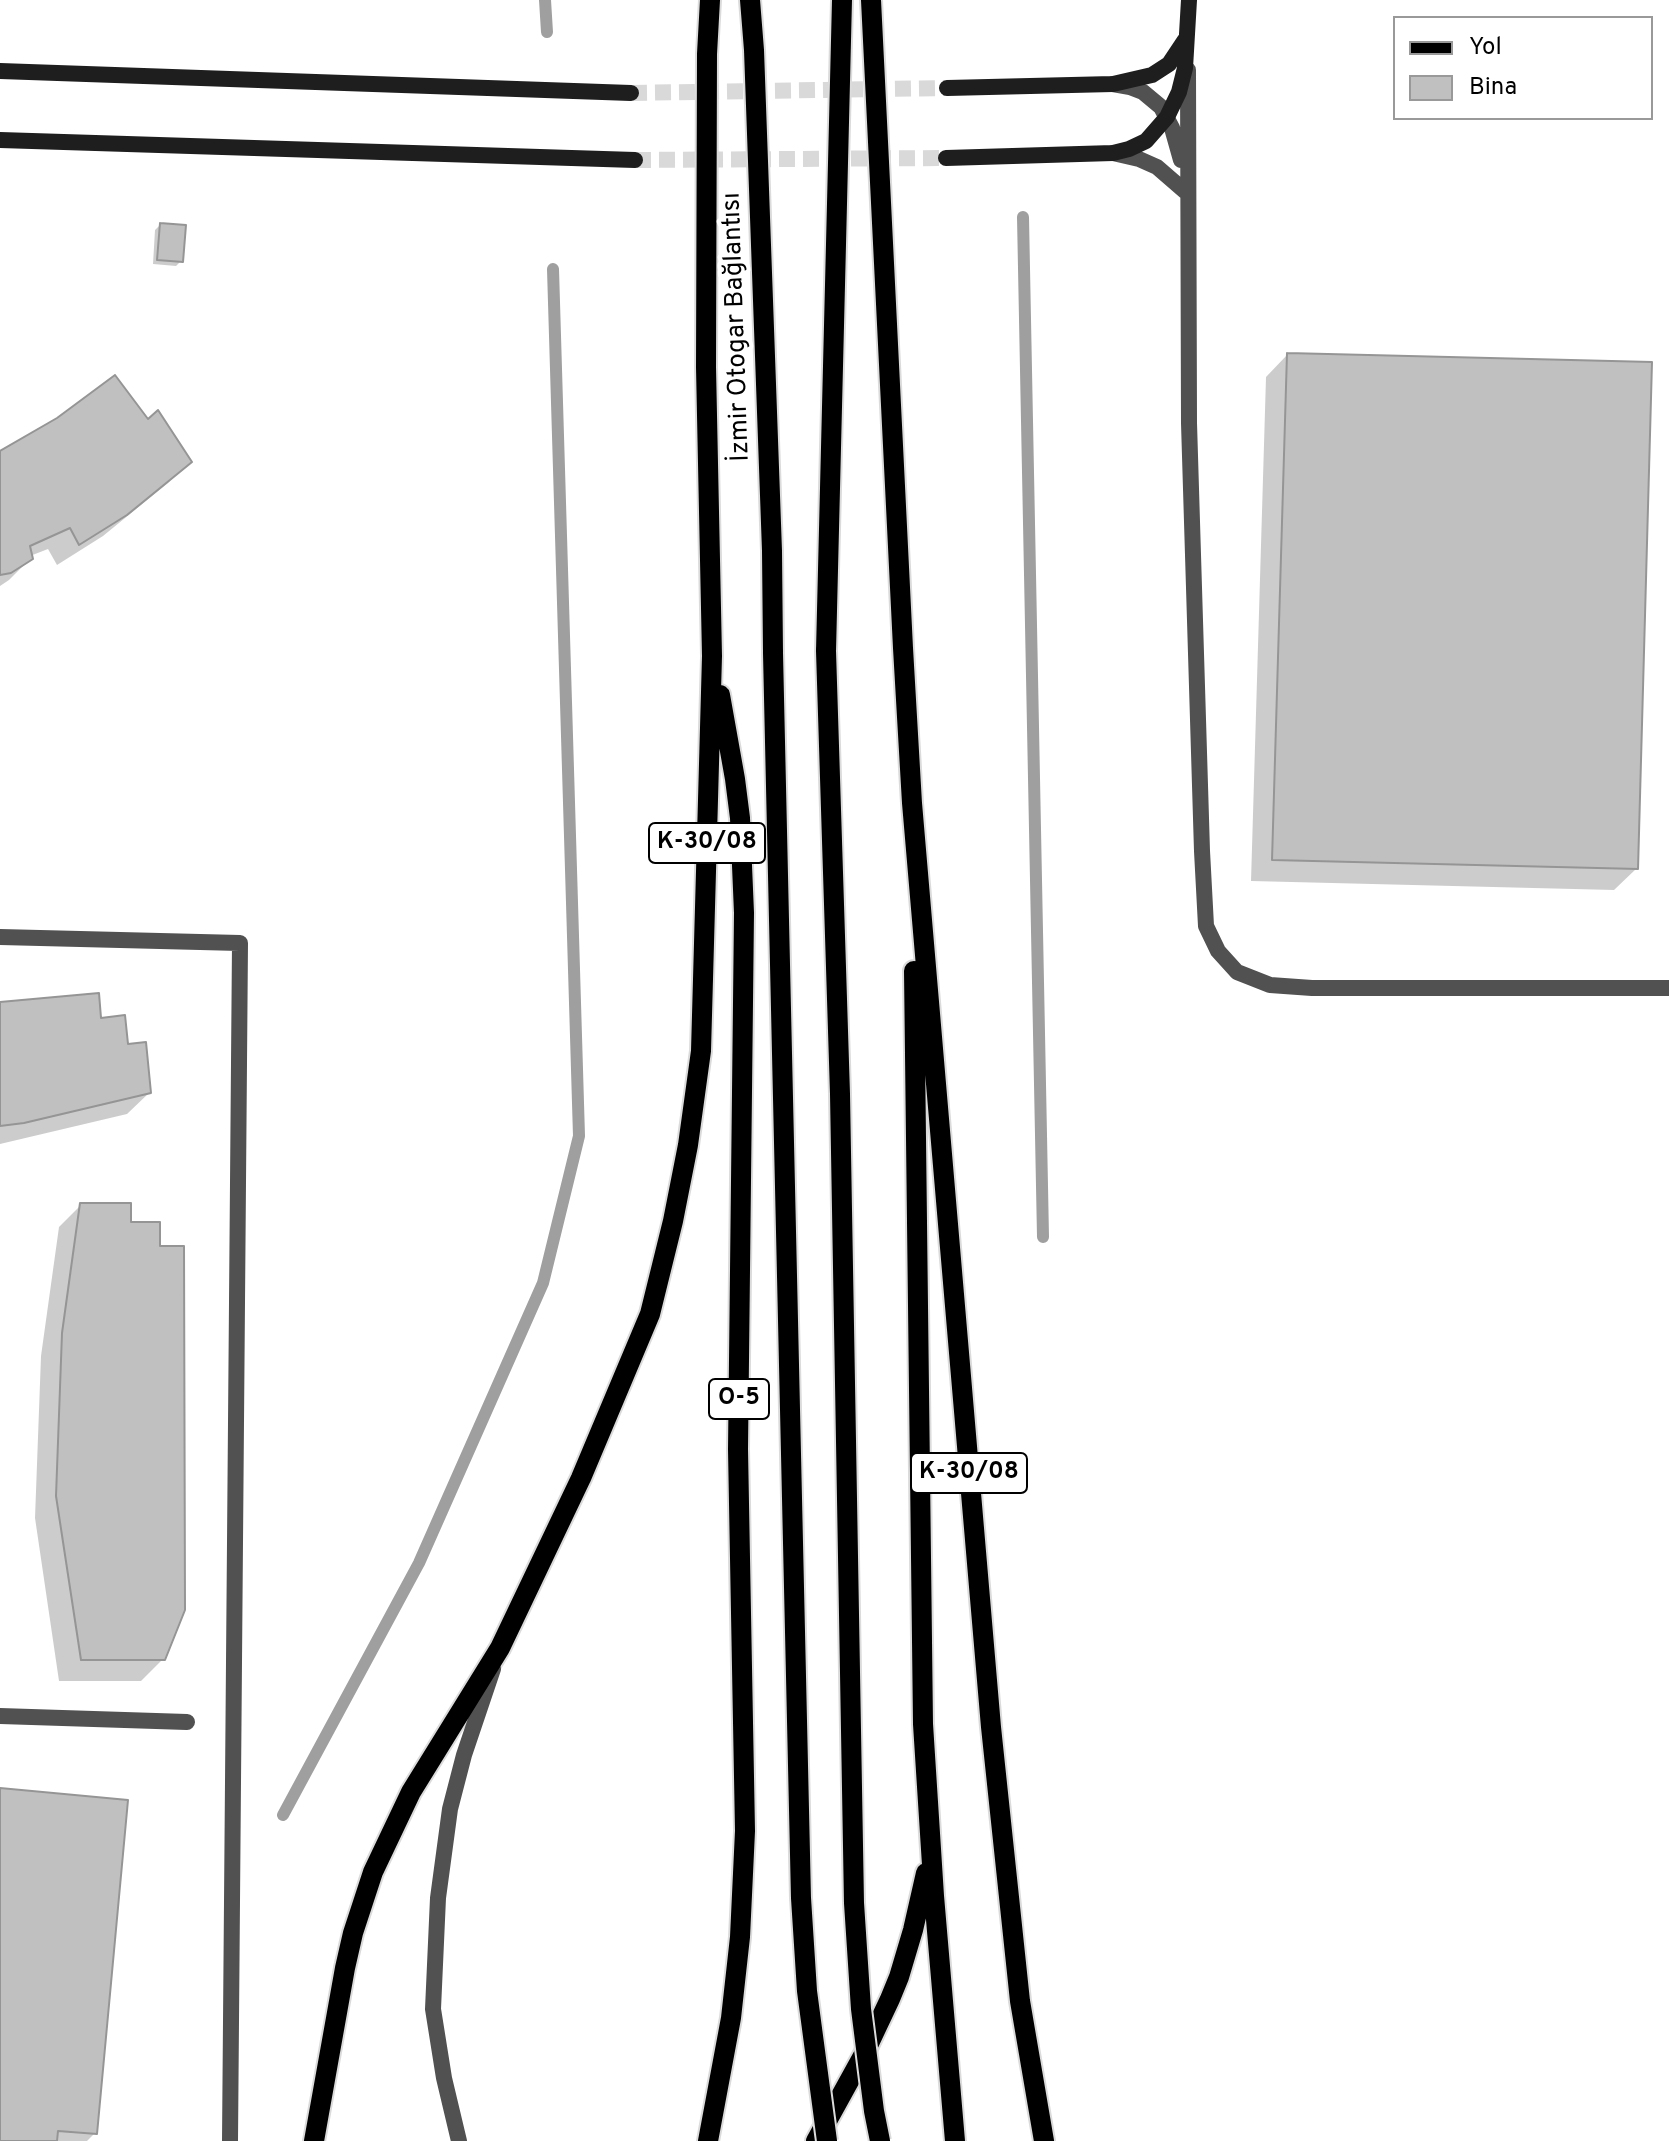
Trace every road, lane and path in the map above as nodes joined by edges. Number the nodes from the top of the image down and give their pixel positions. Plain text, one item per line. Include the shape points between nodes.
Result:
1 (710, 0) edge
2 (750, 0) edge
3 (842, 0) edge
4 (871, 0) edge
5 (1189, 0) edge
6 (1188, 35) junction
7 (0, 71) edge
8 (1113, 84) junction
9 (947, 88) tunnel mouth
10 (631, 93) tunnel mouth
11 (1167, 117) junction
12 (0, 140) edge
13 (1113, 153) junction
14 (946, 158) tunnel mouth
15 (635, 160) tunnel mouth
16 (1187, 193) junction
17 (712, 656) junction
18 (912, 803) junction
19 (0, 937) edge
20 (1669, 988) edge
21 (500, 1648) junction
22 (0, 1716) edge
23 (187, 1722) dead end
24 (931, 1848) junction
25 (230, 2141) edge
26 (314, 2141) edge
27 (459, 2141) edge
28 (708, 2141) edge
29 (816, 2141) edge
30 (827, 2141) edge
31 (880, 2141) edge
32 (955, 2141) edge
33 (1044, 2141) edge

1 - 17 main road, K-30/08 via 706,367
2 - 30 main road, İzmir Otogar Bağlantısı, bridge via 772,551 801,1898
3 - 31 main road, bridge via 826,651 840,1094 854,1903 861,2009
4 - 18 main road, K-30/08
5 - 6 main road
6 - 8 main road via 1169,64 1152,75
6 - 11 main road via 1179,92
6 - 16 street
7 - 10 main road
8 - 9 main road
8 - 11 street via 1143,92
11 - 13 main road via 1146,141
11 - 16 street
12 - 15 main road
13 - 14 main road
13 - 16 street via 1157,167
16 - 20 street via 1202,851 1206,926 1218,951 1237,972 1270,985
17 - 21 main road, K-30/08 via 701,1051 673,1221 650,1314 581,1478
17 - 28 main road, O-5 via 740,818 744,913 738,1449 745,1831 731,2018
18 - 24 main road via 923,1724
18 - 33 main road, K-30/08 via 992,1741 1020,2001
19 - 25 street via 240,943
21 - 26 main road via 411,1792 373,1872 345,1968
21 - 27 street, K-30/08 via 450,1809 438,1898 433,2009
22 - 23 street
24 - 29 main road via 899,1977 882,2020
24 - 32 main road

